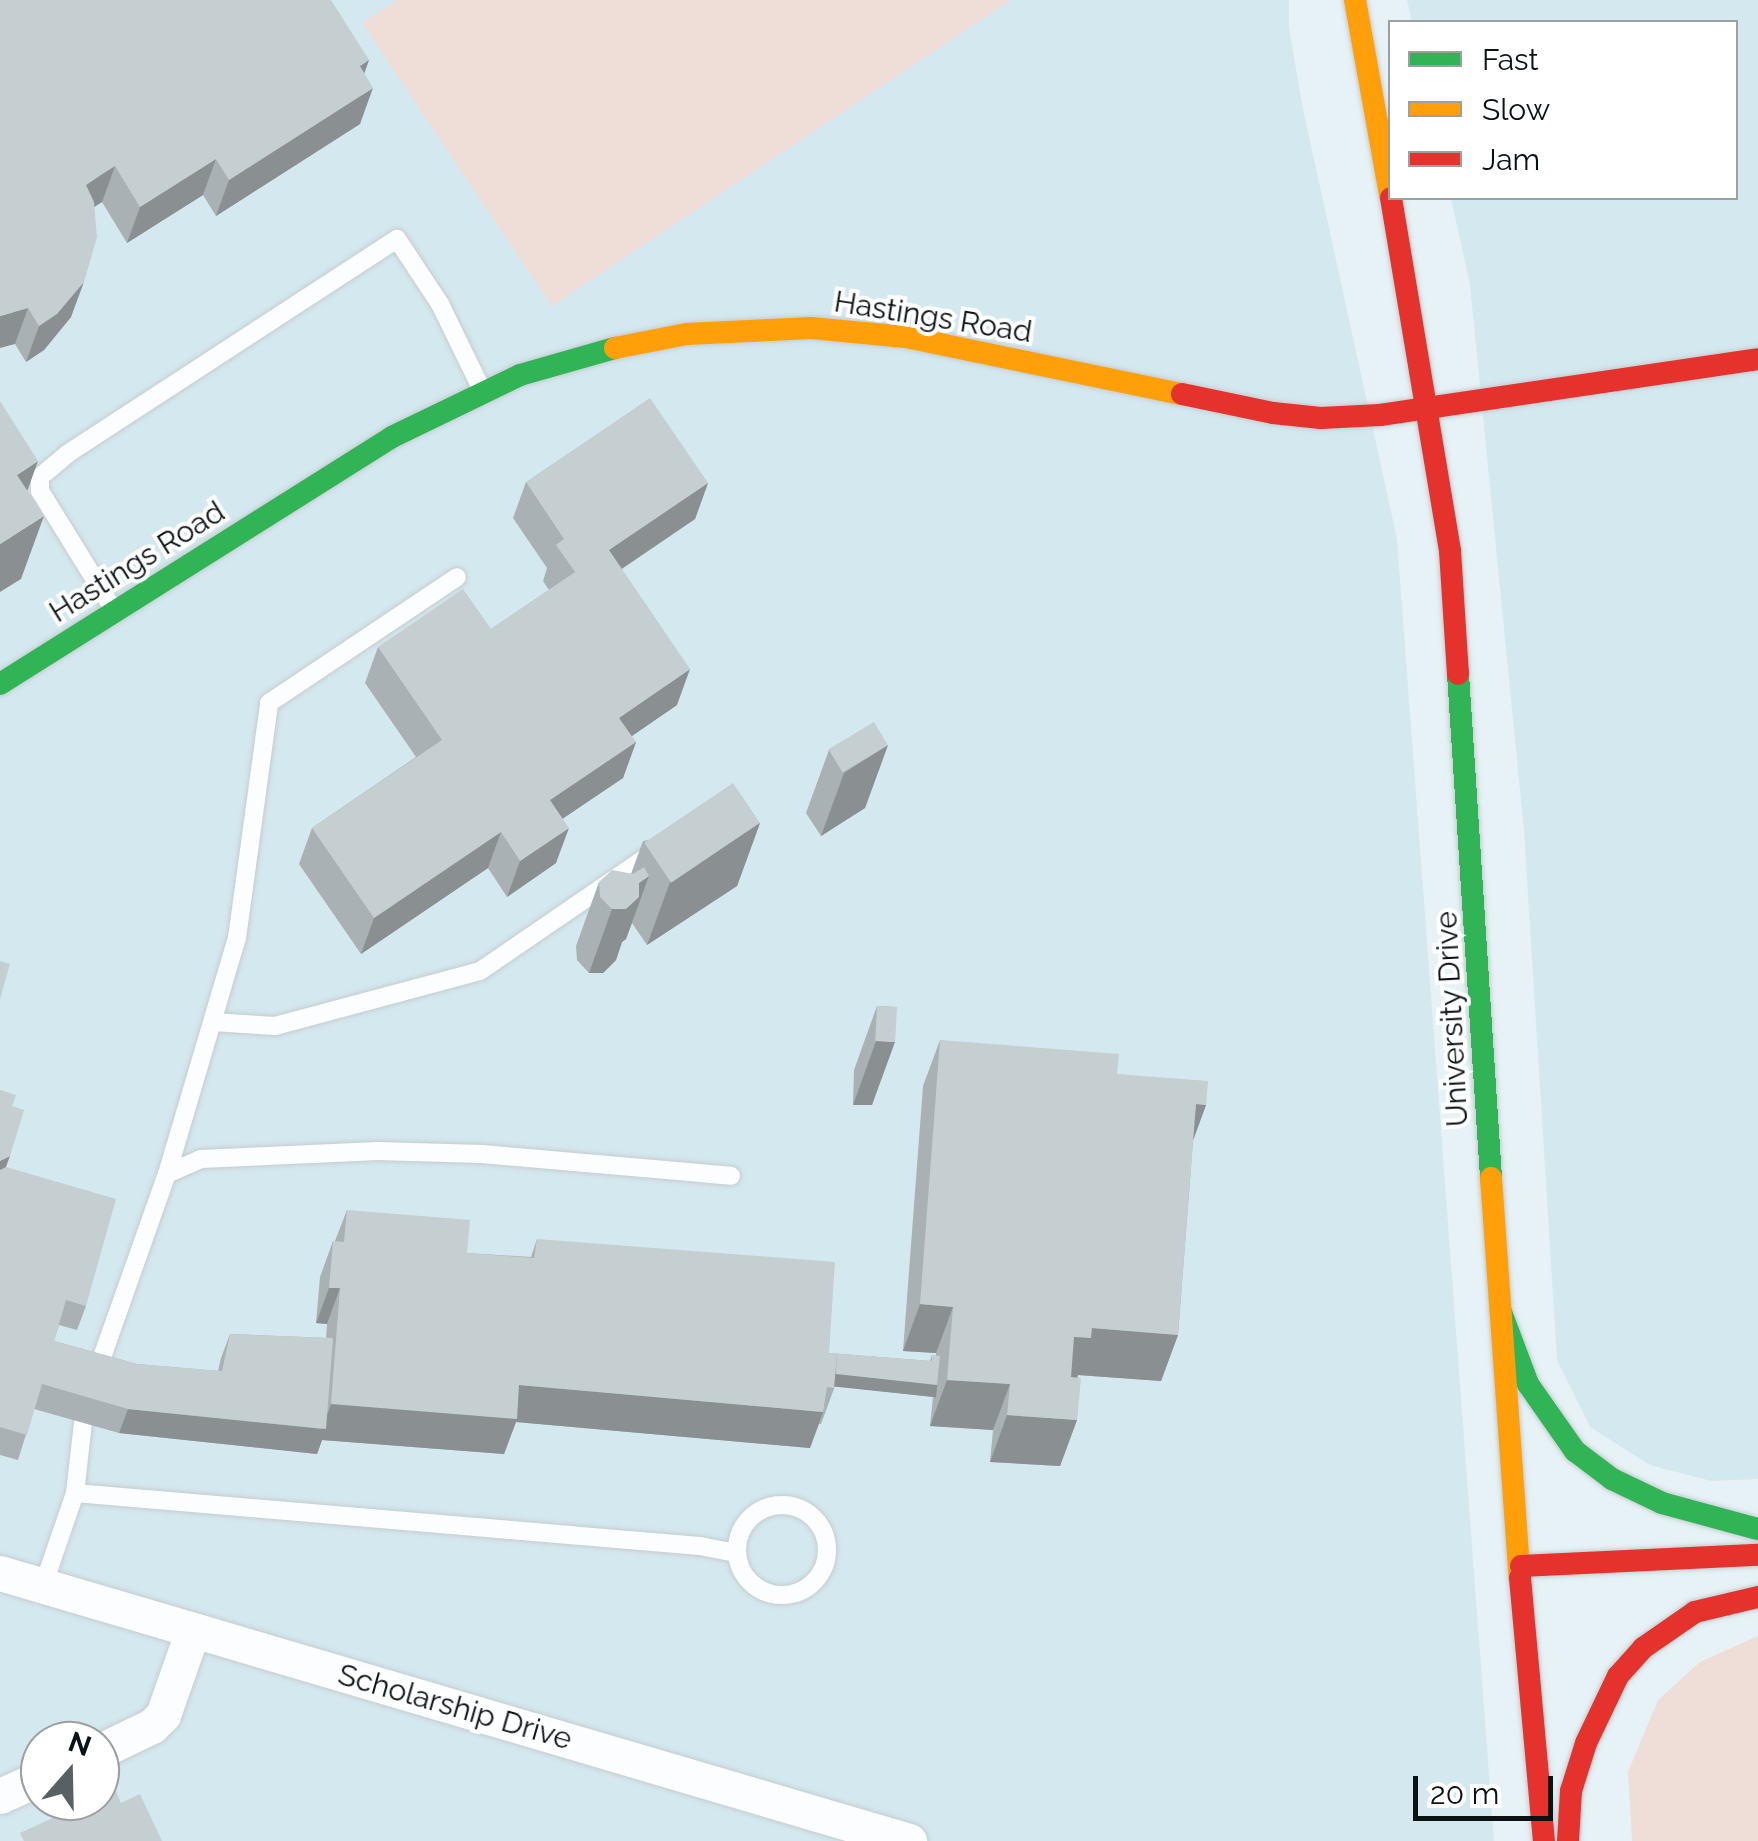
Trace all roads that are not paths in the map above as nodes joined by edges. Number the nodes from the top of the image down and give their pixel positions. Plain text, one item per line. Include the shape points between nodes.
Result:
1 (1356, 0) edge
2 (1388, 179) edge
3 (1392, 200) edge
4 (1758, 359) edge
5 (483, 393) junction
6 (1429, 408) junction
7 (457, 576) dead end
8 (115, 612) junction
9 (0, 684) edge
10 (666, 844) edge
11 (214, 1022) junction
12 (167, 1174) junction
13 (731, 1176) dead end
14 (1501, 1312) junction
15 (94, 1379) edge
16 (83, 1422) edge
17 (75, 1493) junction
18 (1758, 1528) edge
19 (736, 1553) junction
20 (1758, 1555) edge
21 (1520, 1566) junction
22 (0, 1573) edge
23 (43, 1586) junction
24 (1758, 1597) edge
25 (193, 1630) junction
26 (120, 1741) edge
27 (909, 1841) edge
28 (1544, 1841) edge
29 (1568, 1841) edge

1 - 2 main road, University Drive
3 - 6 main road, University Drive
4 - 6 main road, Hastings Road
5 - 6 main road, Hastings Road via 520,375 622,346 687,334 811,328 906,337 1273,412 1321,418
5 - 8 main road, Hastings Road via 392,437
5 - 8 lane via 440,304 397,239 40,477 40,491
6 - 14 main road, University Drive via 1450,552
7 - 11 lane via 270,703 237,938
8 - 9 main road, Hastings Road
10 - 11 lane via 480,971 275,1026
11 - 12 lane
12 - 13 lane via 201,1158 378,1151
12 - 15 lane
14 - 18 main road via 1528,1384 1576,1451 1612,1479 1662,1503
14 - 21 main road, University Drive
16 - 17 lane
17 - 19 lane
17 - 23 lane
19 - 19 lane via 745,1578 785,1596 809,1587 828,1554 818,1523 795,1506 779,1504 752,1515
20 - 21 main road
21 - 28 main road, University Drive
22 - 23 street, Scholarship Drive
23 - 25 street, Scholarship Drive
24 - 29 main road via 1696,1612 1643,1648 1618,1676 1571,1791
25 - 26 street via 163,1714
25 - 27 street, Scholarship Drive

